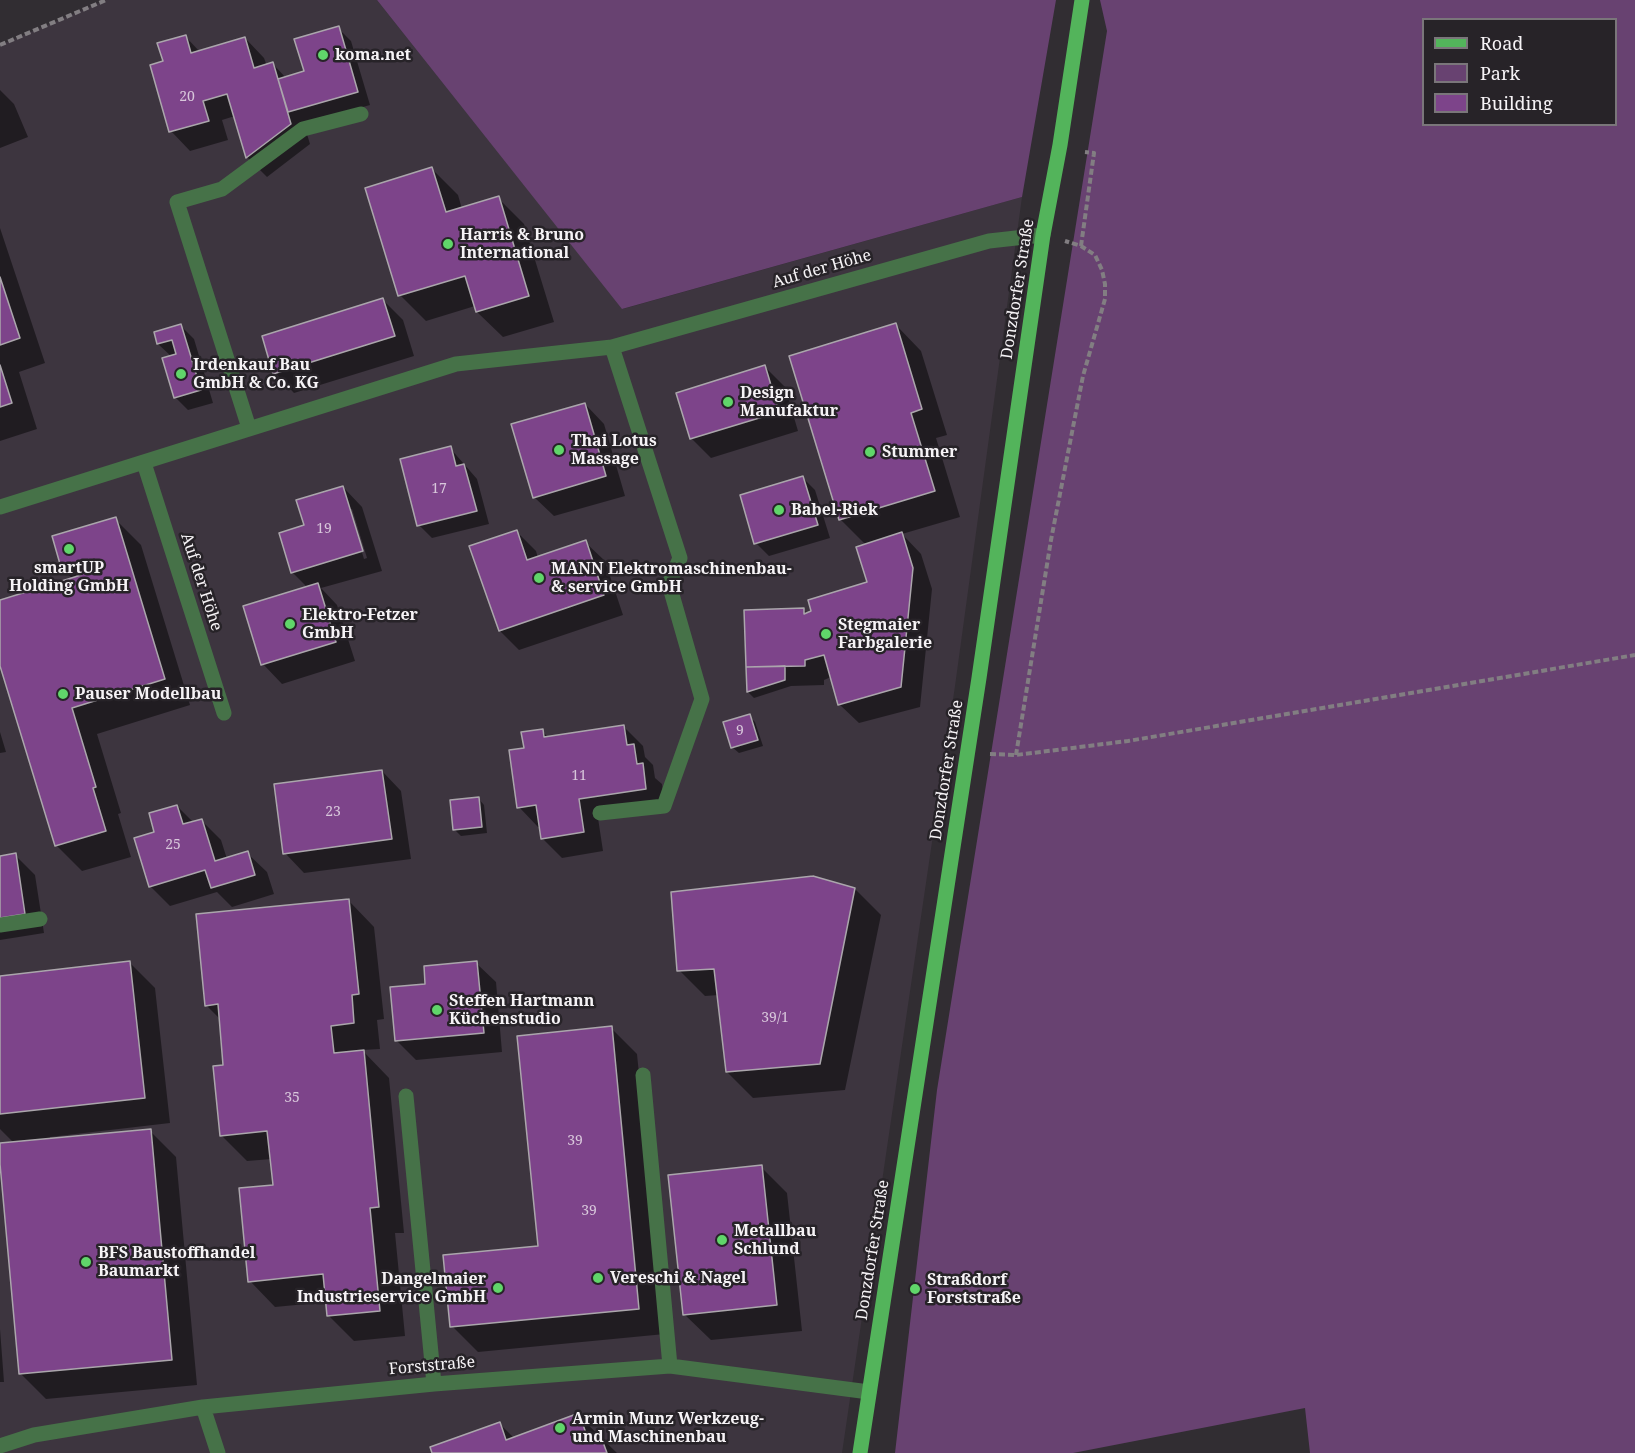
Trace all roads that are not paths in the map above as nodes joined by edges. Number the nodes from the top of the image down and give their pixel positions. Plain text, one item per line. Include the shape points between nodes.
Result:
1 (1082, 0) edge
2 (361, 114) dead end
3 (1043, 235) junction
4 (612, 347) junction
5 (249, 428) junction
6 (144, 463) junction
7 (0, 507) edge
8 (224, 713) dead end
9 (600, 813) dead end
10 (40, 919) dead end
11 (0, 925) edge
12 (643, 1075) dead end
13 (406, 1096) dead end
14 (670, 1366) junction
15 (434, 1383) junction
16 (869, 1392) junction
17 (203, 1407) junction
18 (0, 1446) edge
19 (217, 1452) edge
20 (233, 1453) edge
21 (860, 1453) edge

1 - 3 main road, Donzdorfer Straße
2 - 5 street via 303,129 222,189 177,202
3 - 4 street, Auf der Höhe via 989,241
3 - 16 main road, Donzdorfer Straße
4 - 5 street, Auf der Höhe via 456,364
4 - 9 street via 680,558 669,584 702,699 664,806
5 - 6 street, Auf der Höhe
6 - 7 street, Auf der Höhe
6 - 8 street, Auf der Höhe
10 - 11 street
12 - 14 street
13 - 15 street
14 - 15 street, Forststraße
14 - 16 street, Forststraße
15 - 17 street, Forststraße
16 - 21 main road, Donzdorfer Straße
17 - 18 street, Forststraße via 34,1435
17 - 19 street
19 - 20 street

